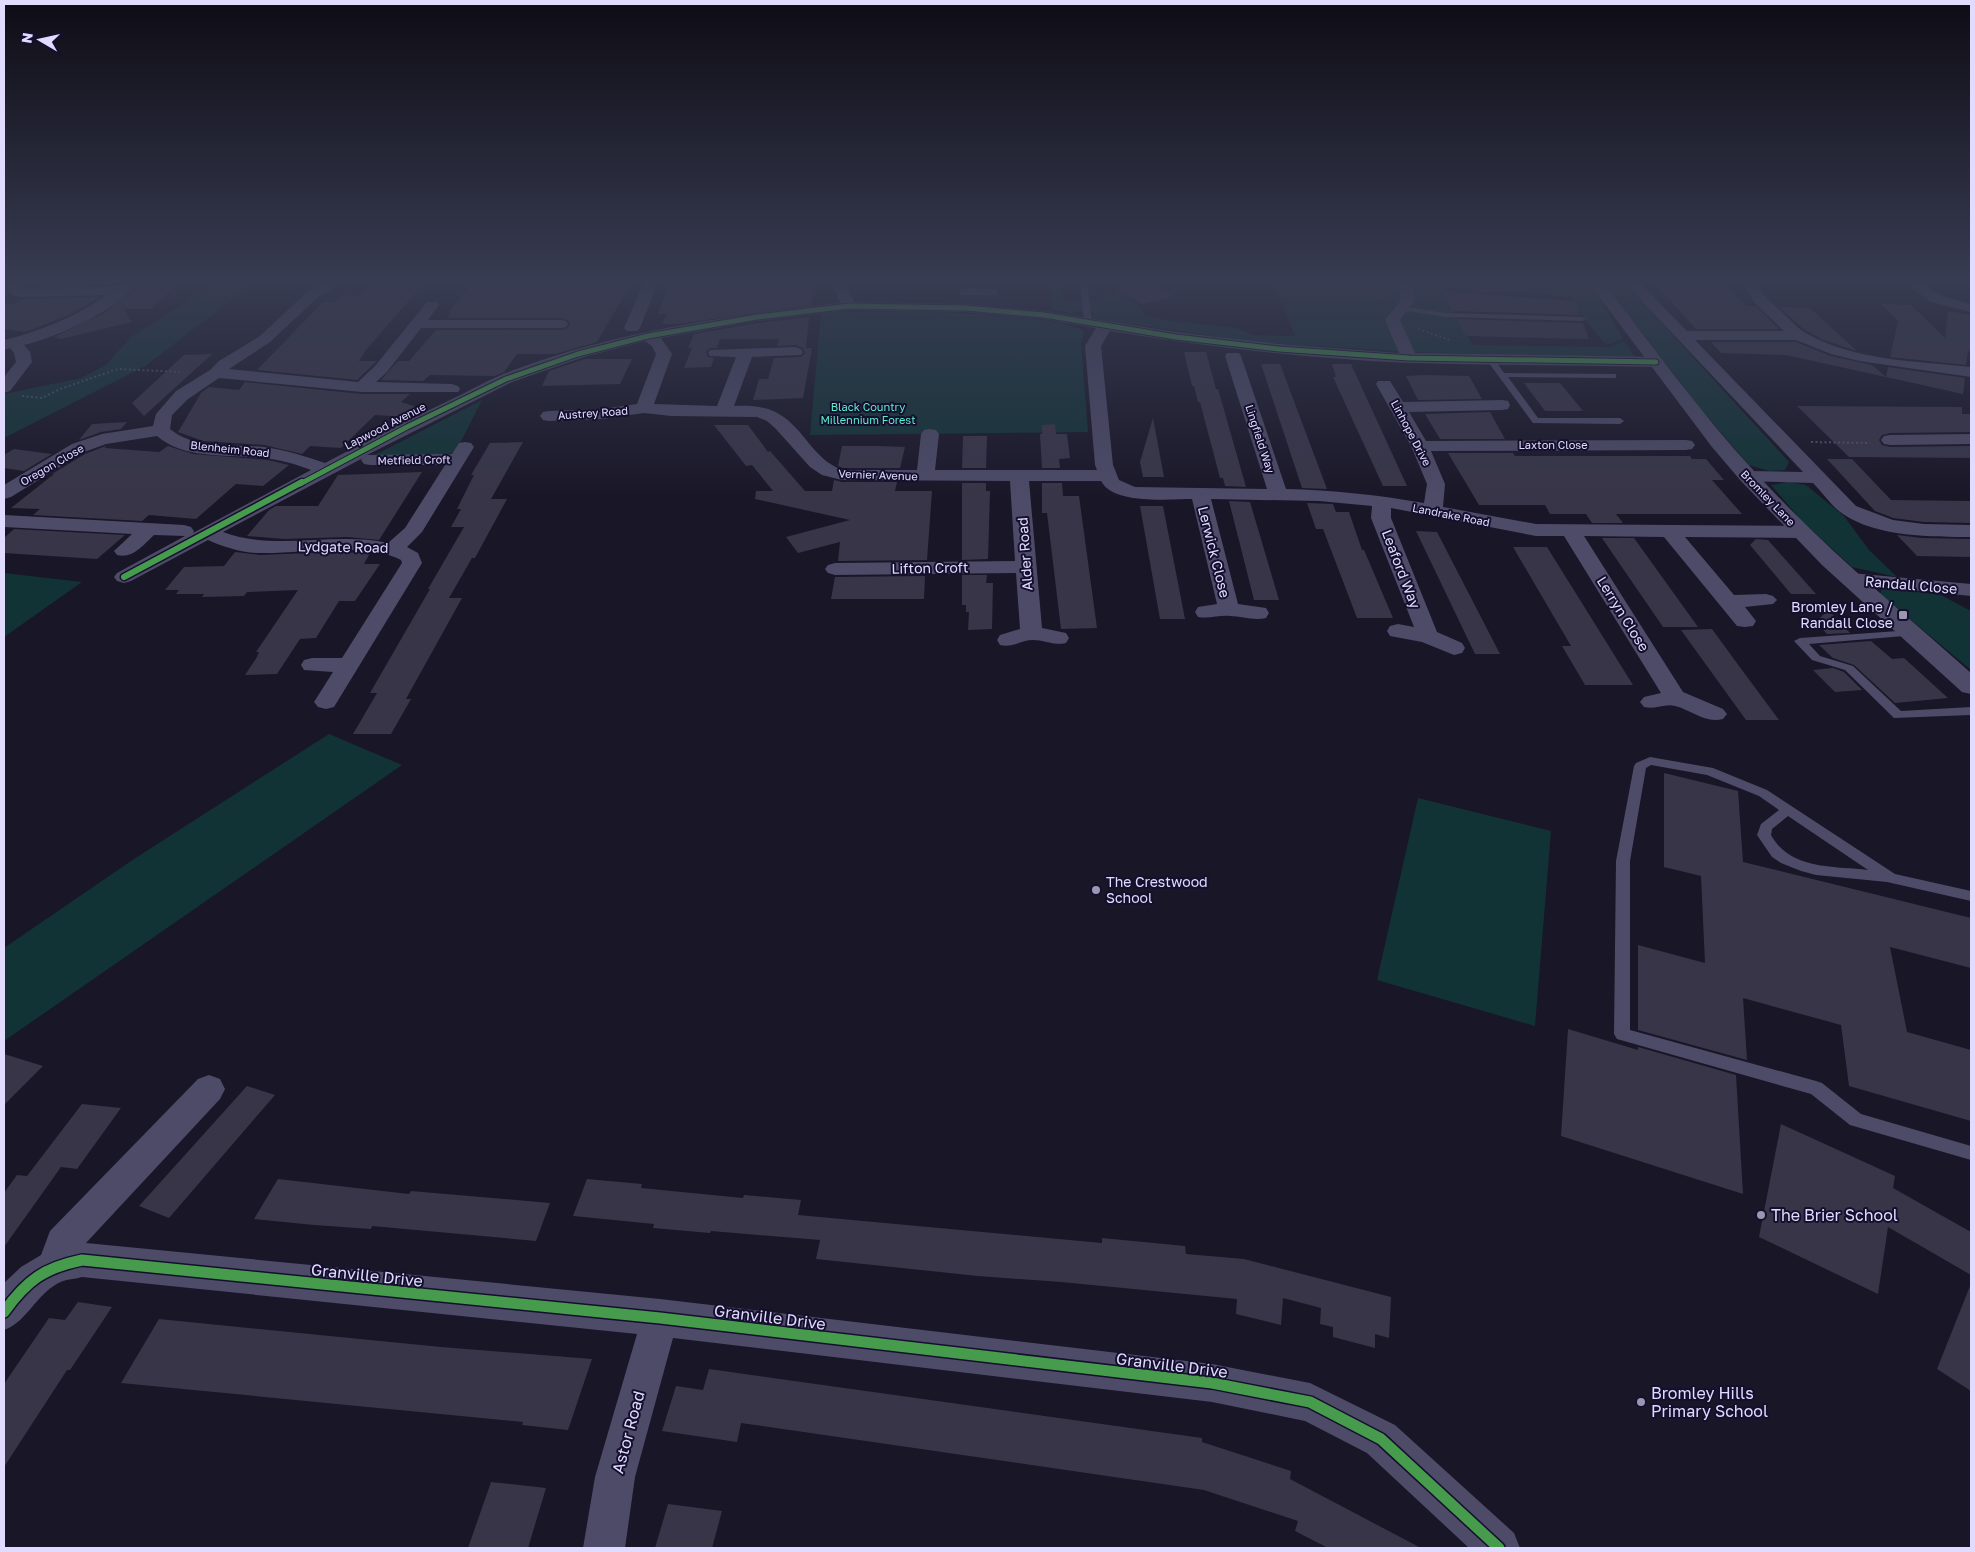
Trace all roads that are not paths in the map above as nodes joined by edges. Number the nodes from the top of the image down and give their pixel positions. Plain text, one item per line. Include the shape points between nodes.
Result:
1 (22, 354) edge
2 (240, 354) edge
3 (393, 354) edge
4 (577, 354) edge
5 (664, 354) edge
6 (745, 354) edge
7 (1094, 354) edge
8 (1226, 354) edge
9 (1350, 354) edge
10 (1407, 354) edge
11 (1650, 354) edge
12 (1701, 354) edge
13 (1853, 354) edge
14 (1251, 355) dead end
15 (1233, 356) junction
16 (1408, 358) junction
17 (1490, 359) junction
18 (1656, 362) junction
19 (1971, 372) edge
20 (216, 373) junction
21 (1501, 375) junction
22 (1613, 376) dead end
23 (1384, 384) dead end
24 (9, 385) edge
25 (362, 387) junction
26 (427, 390) junction
27 (452, 390) dead end
28 (557, 398) dead end
29 (417, 404) dead end
30 (1504, 405) dead end
31 (1398, 407) junction
32 (644, 408) junction
33 (723, 411) junction
34 (1620, 422) dead end
35 (1902, 425) dead end
36 (162, 430) junction
37 (1971, 439) edge
38 (1890, 440) road end
39 (1920, 440) junction
40 (924, 441) dead end
41 (1686, 443) dead end
42 (1420, 446) junction
43 (370, 460) dead end
44 (326, 470) junction
45 (925, 476) junction
46 (1019, 476) junction
47 (1107, 476) junction
48 (1748, 477) junction
49 (1818, 478) junction
50 (4, 493) edge
51 (1200, 494) junction
52 (1278, 494) junction
53 (1382, 501) junction
54 (1433, 512) junction
55 (4, 521) edge
56 (150, 529) junction
57 (1669, 530) junction
58 (184, 531) dead end
59 (1571, 531) junction
60 (1971, 531) edge
61 (1801, 532) junction
62 (207, 533) junction
63 (394, 548) junction
64 (124, 552) dead end
65 (1026, 567) junction
66 (832, 570) dead end
67 (124, 577) dead end
68 (1851, 579) junction
69 (1938, 588) junction
70 (1971, 590) edge
71 (1766, 600) dead end
72 (1729, 601) junction
73 (1971, 603) edge
74 (1229, 609) junction
75 (1206, 612) dead end
76 (1258, 613) dead end
77 (1745, 621) dead end
78 (1398, 631) dead end
79 (1031, 633) junction
80 (1912, 633) junction
81 (1428, 636) junction
82 (1058, 638) dead end
83 (1008, 640) dead end
84 (1454, 648) dead end
85 (312, 664) dead end
86 (348, 665) junction
87 (1971, 686) edge
88 (1675, 698) junction
89 (326, 702) dead end
90 (1652, 702) dead end
91 (1971, 711) edge
92 (1715, 714) dead end
93 (1788, 809) junction
94 (1891, 878) junction
95 (1971, 896) edge
96 (209, 1089) dead end
97 (1971, 1153) edge
98 (56, 1266) junction
99 (4, 1312) edge
100 (660, 1318) junction
101 (604, 1548) edge
102 (1499, 1548) edge

1 - 24 street via 24,362
2 - 20 street
3 - 25 street
4 - 44 street, Lapwood Avenue via 506,380
5 - 32 street, Austrey Road
6 - 33 street
7 - 47 street
8 - 15 street
9 - 16 street, Lapwood Avenue
10 - 16 street
11 - 18 street, Bromley Lane
12 - 49 street
13 - 19 street
14 - 15 street
15 - 52 street, Lingfield Way
16 - 17 street, Lapwood Avenue
17 - 18 street, Lapwood Avenue
17 - 21 lane
18 - 48 street, Bromley Lane
20 - 25 street
20 - 36 street via 182,394 164,414
21 - 22 lane
21 - 34 lane via 1536,421
23 - 31 street, Linhope Drive
25 - 26 street
26 - 27 street
26 - 29 street
28 - 32 street, Austrey Road via 546,422
30 - 31 street
31 - 42 street, Linhope Drive
32 - 33 street, Vernier Avenue via 668,412
33 - 45 street, Vernier Avenue via 763,413 776,420 827,472 848,476
35 - 39 street
36 - 44 street, Blenheim Road via 179,442 294,457
36 - 50 street, Oregon Close via 102,439 78,448
37 - 39 street
38 - 39 street
40 - 45 street
41 - 42 street, Laxton Close
42 - 54 street, Linhope Drive via 1436,484
43 - 63 street, Metfield Croft via 461,453 412,532
44 - 62 street, Lapwood Avenue
45 - 46 street, Vernier Avenue
46 - 47 street, Vernier Avenue
46 - 65 street, Alder Road
47 - 51 street, Landrake Road via 1116,487 1132,493
48 - 49 street
48 - 61 street, Bromley Lane
49 - 60 street via 1849,510 1884,525 1924,531
51 - 52 street, Landrake Road
51 - 74 street, Lerwick Close
52 - 53 street, Landrake Road
53 - 54 street, Landrake Road
53 - 81 street, Leaford Way via 1381,518
54 - 59 street, Landrake Road via 1536,530
55 - 56 street
56 - 58 street
56 - 64 street
57 - 59 street, Landrake Road
57 - 61 street, Landrake Road
57 - 72 street
59 - 88 street, Lerryn Close
61 - 68 street, Bromley Lane
62 - 63 street, Lydgate Road via 227,542 257,547
62 - 67 street, Lapwood Avenue
63 - 86 street, Lydgate Road via 406,552 412,563
65 - 66 street, Lifton Croft
65 - 79 street, Alder Road
68 - 69 street, Randall Close
68 - 80 street, Bromley Lane
69 - 70 street, Randall Close
69 - 73 street
71 - 72 street
72 - 77 street
74 - 75 street, Lerwick Close
74 - 76 street, Lerwick Close
78 - 81 street
79 - 82 street
79 - 83 street
80 - 87 street, Bromley Lane
80 - 91 lane via 1800,641 1816,658 1849,668 1898,715
81 - 84 street
85 - 86 street
86 - 89 street, Lydgate Road
88 - 90 street
88 - 92 street
93 - 94 lane
93 - 94 lane via 1766,827 1764,835 1773,850 1782,857 1810,870
93 - 97 lane via 1763,793 1710,771 1650,761 1640,766 1623,861 1622,1034 1816,1088 1856,1120
94 - 95 lane
96 - 98 street via 62,1243
98 - 99 street, Granville Drive via 16,1294
98 - 100 street, Granville Drive via 82,1260
100 - 101 street, Astor Road via 615,1478
100 - 102 street, Granville Drive via 1212,1383 1310,1402 1381,1439

